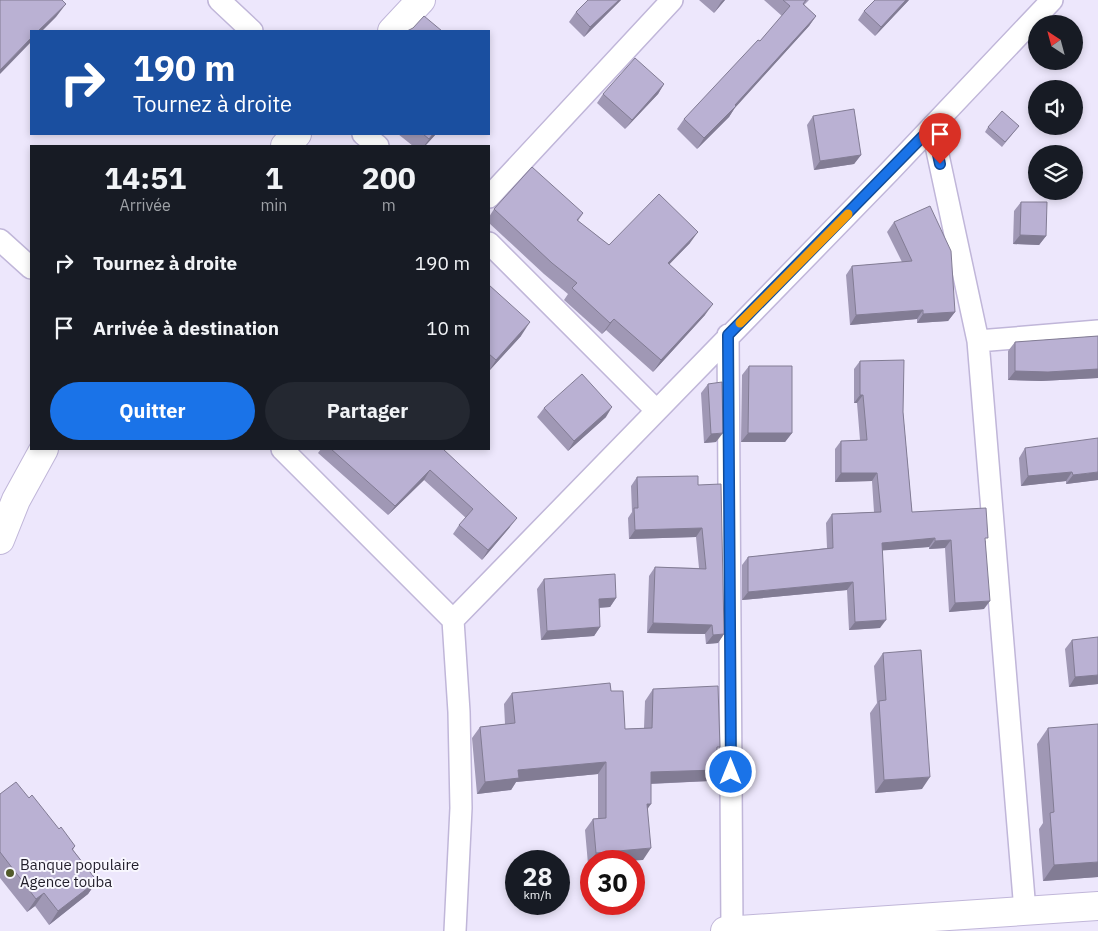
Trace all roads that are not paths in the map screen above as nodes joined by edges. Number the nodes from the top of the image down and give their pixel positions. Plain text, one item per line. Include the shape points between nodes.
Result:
1 (219, 0) edge
2 (421, 0) edge
3 (672, 0) edge
4 (1052, 0) edge
5 (251, 30) edge
6 (393, 30) edge
7 (932, 127) junction
8 (296, 135) edge
9 (365, 135) edge
10 (286, 145) edge
11 (377, 145) edge
12 (490, 196) edge
13 (0, 240) edge
14 (490, 244) edge
15 (30, 267) edge
16 (1098, 331) edge
17 (728, 335) junction
18 (978, 341) junction
19 (656, 410) junction
20 (43, 450) edge
21 (283, 450) edge
22 (0, 540) edge
23 (453, 620) junction
24 (1098, 906) edge
25 (1025, 911) junction
26 (455, 931) edge
27 (729, 931) edge

1 - 5 street
2 - 6 street
3 - 12 street
4 - 7 street
7 - 17 street
7 - 18 street
8 - 10 street
9 - 11 street
13 - 15 street
14 - 19 street
16 - 18 street
17 - 19 street
17 - 27 street
18 - 25 street
19 - 23 street
20 - 22 street via 16,500
21 - 23 street
23 - 26 street via 461,808
24 - 25 street
25 - 27 street

